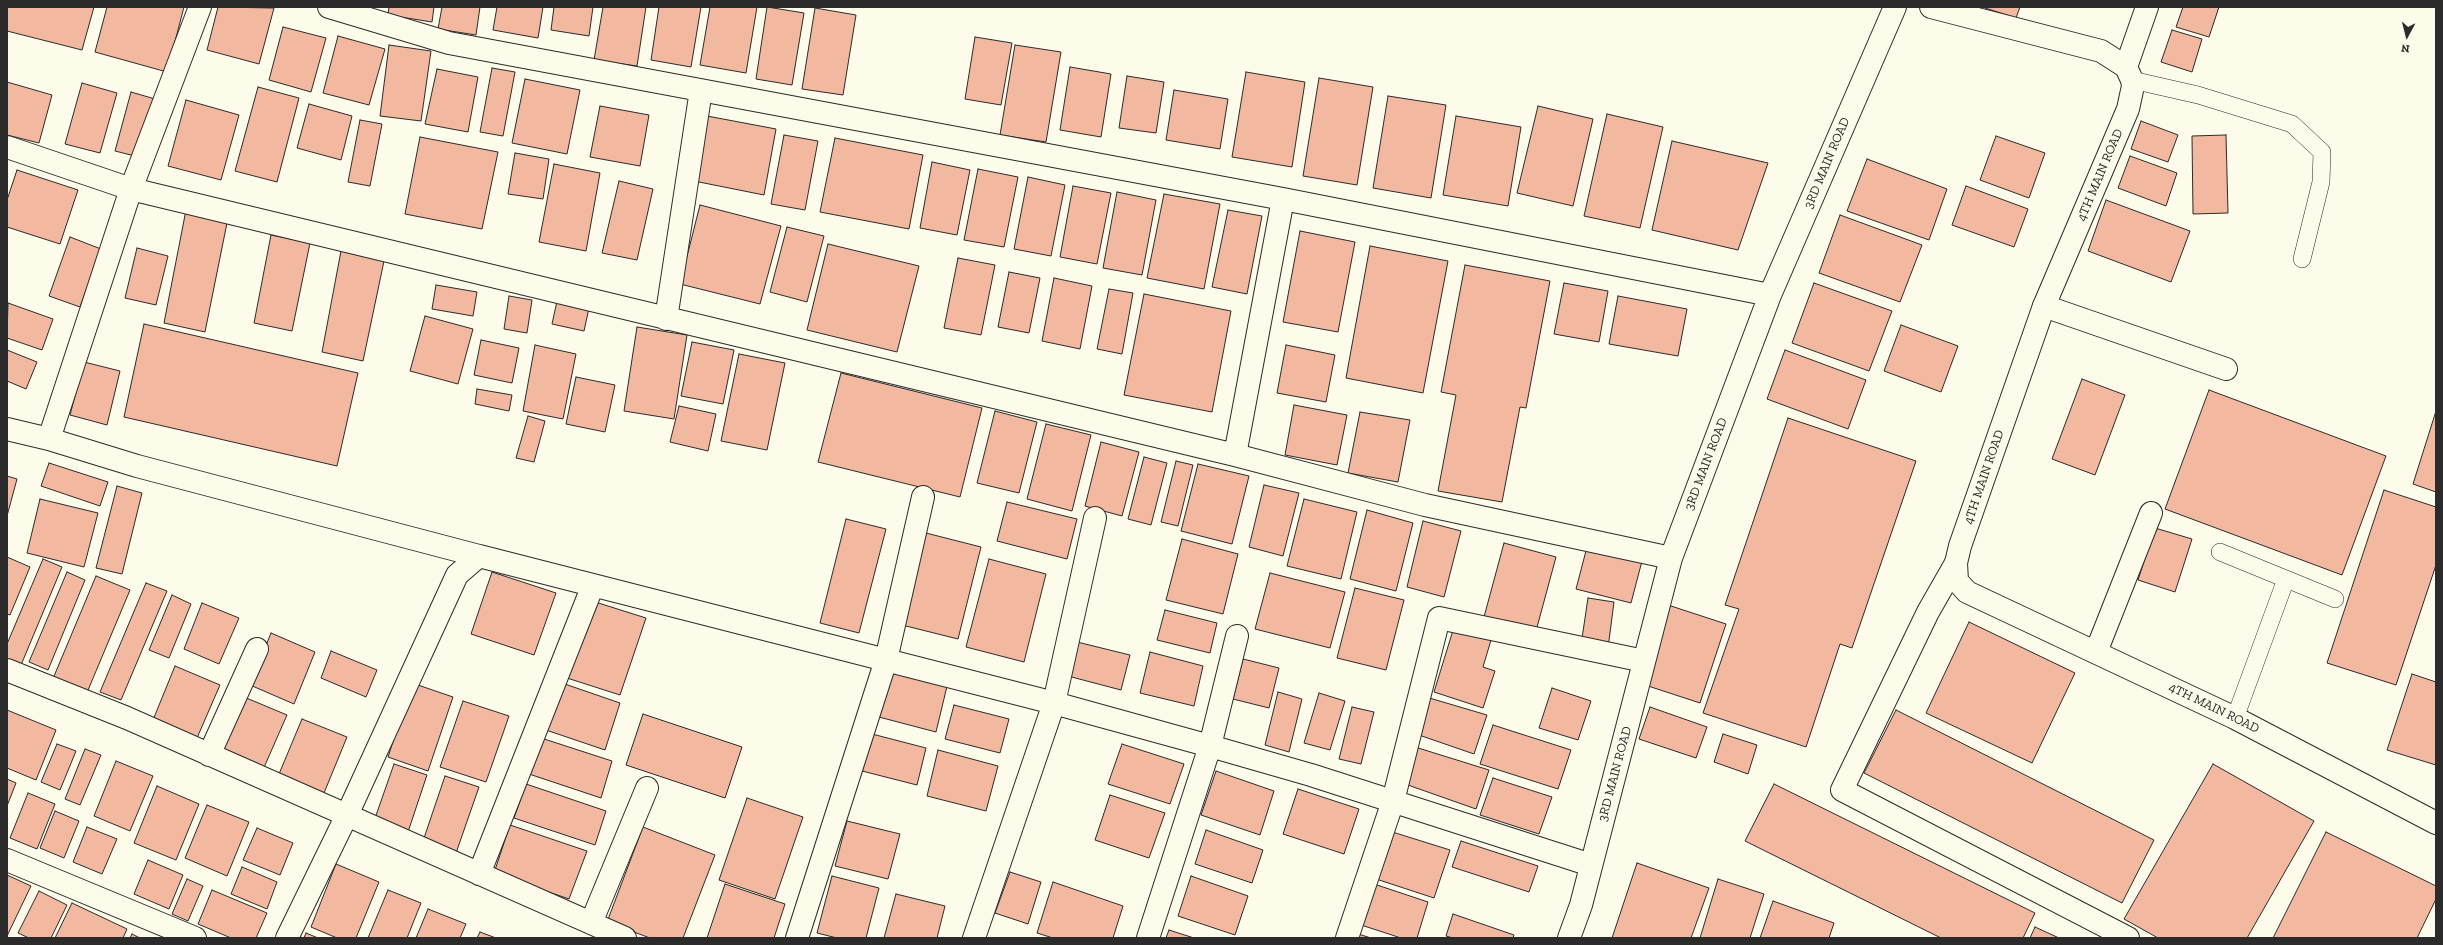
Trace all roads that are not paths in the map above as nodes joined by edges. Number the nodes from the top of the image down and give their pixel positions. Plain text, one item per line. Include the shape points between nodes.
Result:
1 (200, 7) edge
2 (329, 7) edge
3 (1895, 7) edge
4 (1931, 7) edge
5 (2147, 7) edge
6 (2129, 73) junction
7 (701, 90) junction
8 (7, 147) edge
9 (131, 189) junction
10 (1283, 199) junction
11 (2302, 259) dead end
12 (1770, 295) junction
13 (2044, 306) junction
14 (666, 319) junction
15 (2226, 369) dead end
16 (7, 429) edge
17 (49, 439) junction
18 (1235, 456) junction
19 (923, 497) dead end
20 (2151, 513) dead end
21 (1095, 518) dead end
22 (2220, 552) dead end
23 (478, 556) junction
24 (1670, 558) junction
25 (1956, 562) junction
26 (2286, 579) junction
27 (593, 585) junction
28 (2335, 599) dead end
29 (1237, 636) dead end
30 (257, 648) dead end
31 (2096, 652) junction
32 (886, 660) junction
33 (1644, 661) junction
34 (7, 670) edge
35 (1054, 703) junction
36 (2234, 718) junction
37 (1210, 746) junction
38 (210, 755) junction
39 (647, 788) dead end
40 (1393, 801) junction
41 (347, 815) junction
42 (2436, 823) edge
43 (7, 860) edge
44 (1591, 865) junction
45 (480, 874) junction
46 (591, 923) junction
47 (195, 938) edge
48 (287, 938) edge
49 (625, 938) edge
50 (797, 938) edge
51 (974, 938) edge
52 (1148, 938) edge
53 (1347, 938) edge
54 (1569, 938) edge
55 (2128, 938) edge

1 - 9 street
2 - 7 street via 449,43
3 - 12 street, 3RD MAIN ROAD
4 - 6 street via 2101,51
5 - 6 street, 4TH MAIN ROAD
6 - 11 lane via 2292,124 2322,152 2321,182
6 - 13 street, 4TH MAIN ROAD via 2132,95 2128,109
7 - 10 street
7 - 14 street
8 - 9 street
9 - 14 street
9 - 17 street
10 - 12 street
10 - 18 street
12 - 24 street, 3RD MAIN ROAD
13 - 15 street
13 - 25 street, 4TH MAIN ROAD
14 - 18 street
16 - 17 street
17 - 23 street via 138,466
18 - 24 street via 1426,505
19 - 32 street
20 - 31 street
21 - 35 street
22 - 26 lane
23 - 27 street
23 - 41 street via 457,575
24 - 33 street, 3RD MAIN ROAD
25 - 31 street, 4TH MAIN ROAD via 1957,581 1967,592
25 - 55 street via 1928,612 1842,790
26 - 28 lane
26 - 36 lane
27 - 32 street
27 - 45 street
29 - 37 street
30 - 38 street
31 - 36 street, 4TH MAIN ROAD
32 - 35 street
32 - 50 street
33 - 40 street via 1439,618
33 - 44 street, 3RD MAIN ROAD
34 - 38 street via 127,718
35 - 37 street
35 - 51 street
36 - 42 street, 4TH MAIN ROAD
37 - 40 street
37 - 52 street
38 - 41 street
39 - 46 street
40 - 44 street
40 - 53 street
41 - 45 street
41 - 48 street
43 - 47 street
44 - 54 street, 3RD MAIN ROAD
45 - 46 street
46 - 49 street

